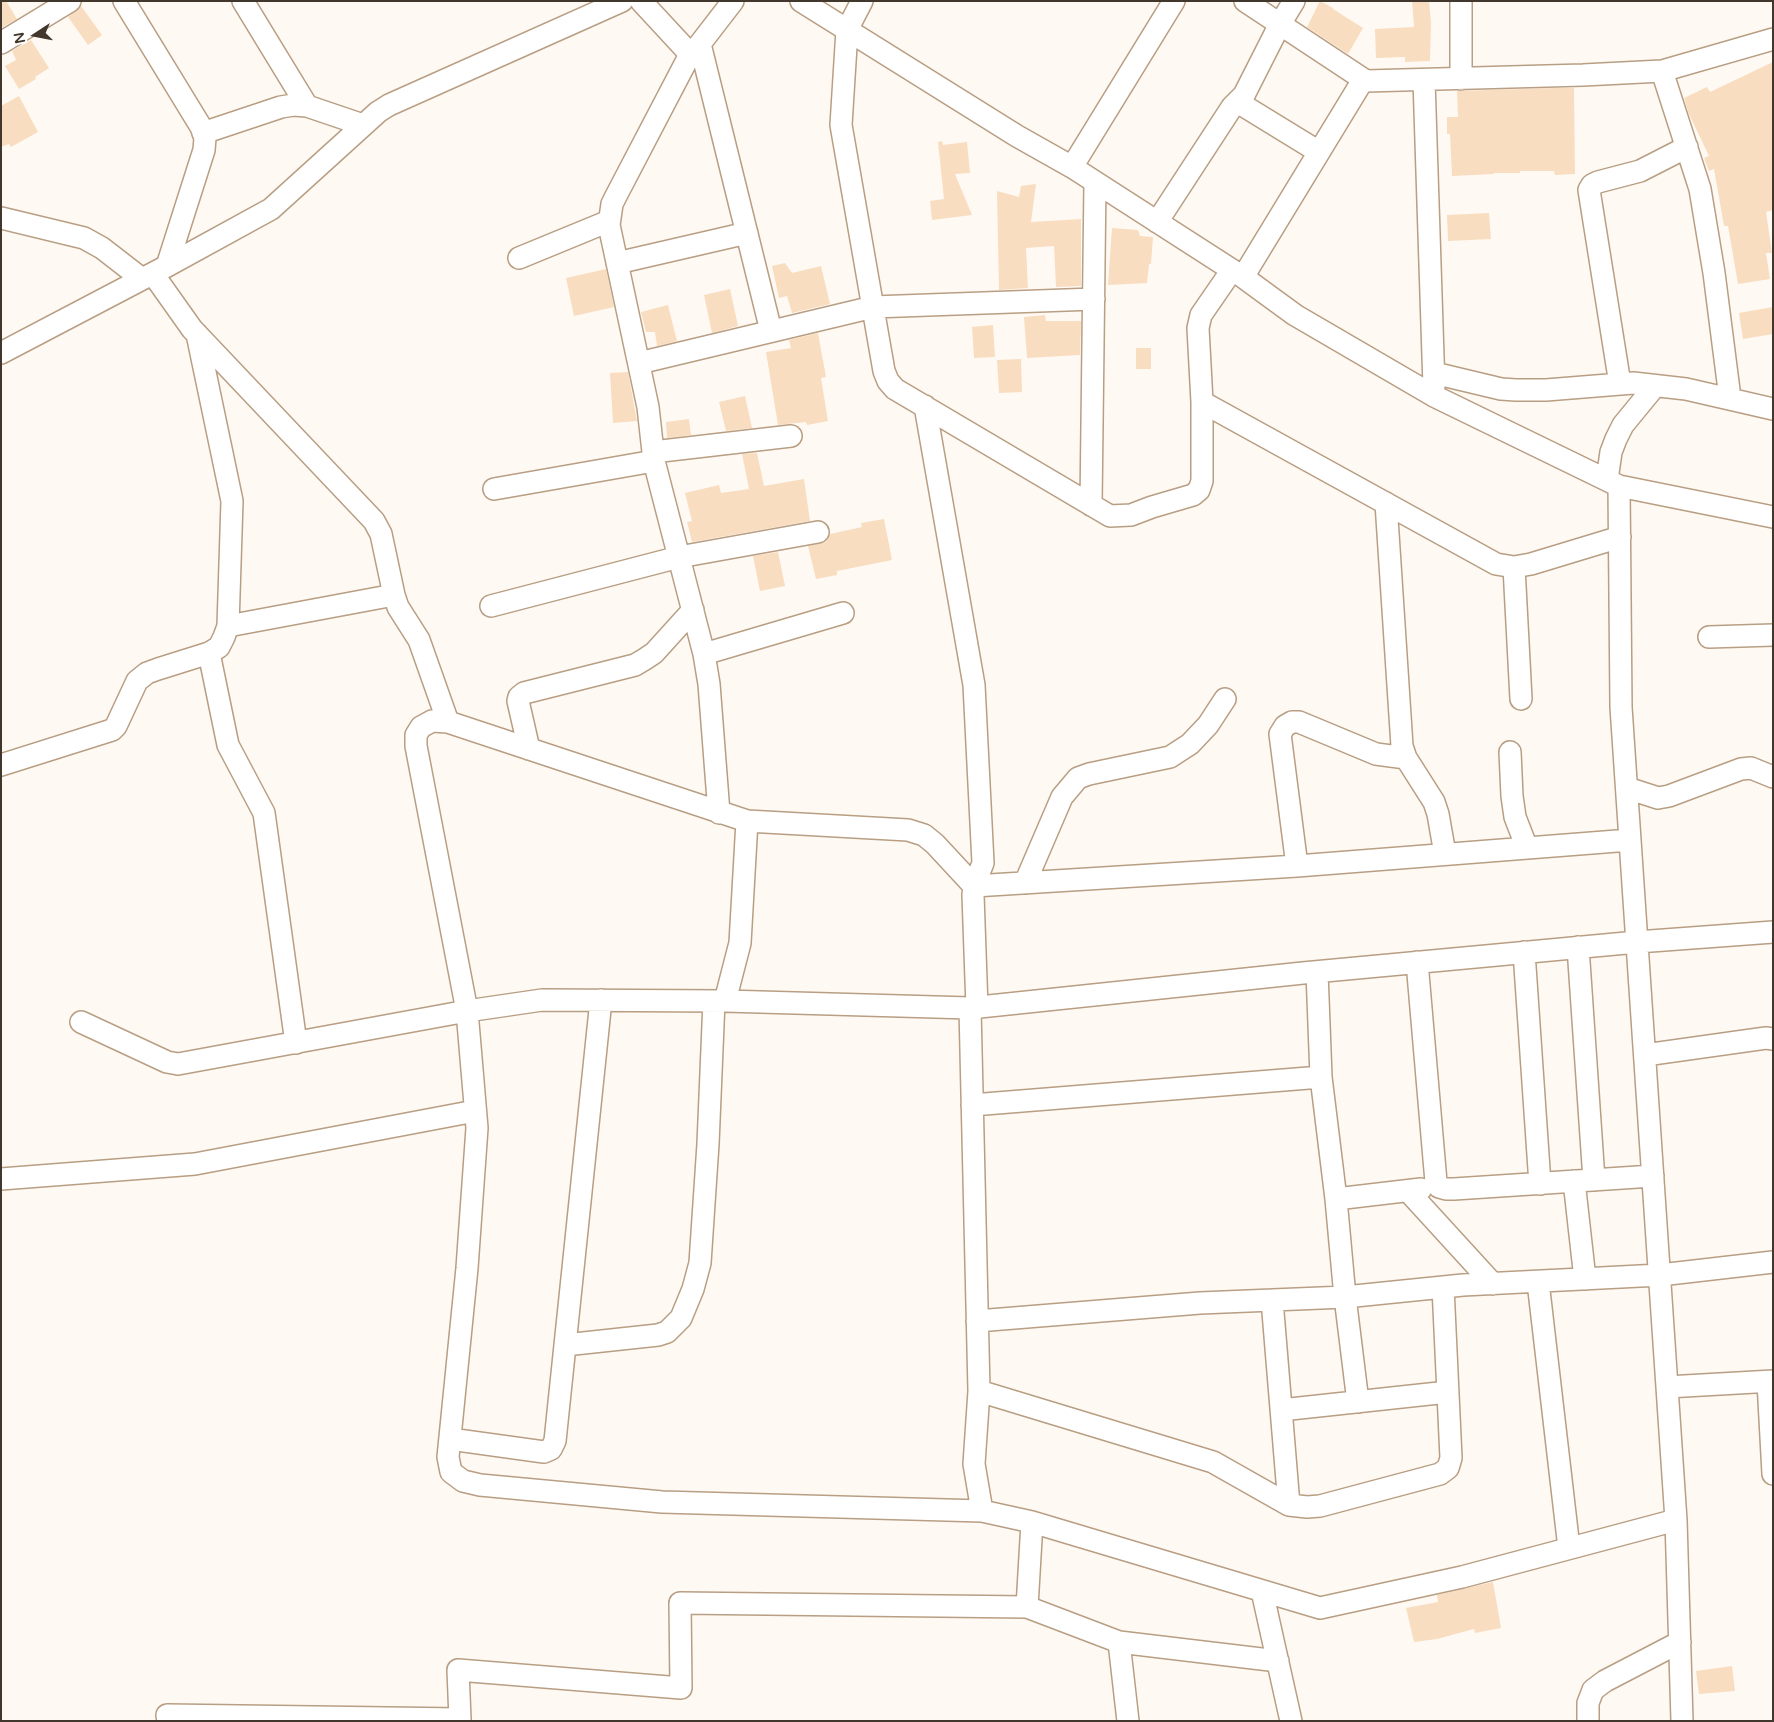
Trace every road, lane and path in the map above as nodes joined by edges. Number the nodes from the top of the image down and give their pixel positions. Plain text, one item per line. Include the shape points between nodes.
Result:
1 (70, 1) edge
2 (124, 1) edge
3 (243, 1) edge
4 (622, 1) edge
5 (641, 1) edge
6 (733, 1) edge
7 (801, 1) edge
8 (862, 1) edge
9 (1174, 1) edge
10 (1245, 1) edge
11 (1294, 1) edge
12 (1461, 1) edge
13 (1280, 24) junction
14 (847, 30) junction
15 (1773, 39) edge
16 (1, 43) edge
17 (695, 50) junction
18 (1662, 71) junction
19 (1461, 79) junction
20 (1363, 80) junction
21 (1424, 80) junction
22 (307, 106) junction
23 (1232, 107) junction
24 (363, 126) junction
25 (203, 133) junction
26 (1687, 147) junction
27 (1319, 152) junction
28 (1072, 167) junction
29 (1095, 182) junction
30 (1, 218) edge
31 (609, 221) junction
32 (1157, 222) junction
33 (747, 233) junction
34 (519, 258) dead end
35 (617, 263) junction
36 (154, 273) junction
37 (1237, 274) junction
38 (1094, 299) junction
39 (873, 307) junction
40 (771, 331) junction
41 (197, 334) junction
42 (1, 353) edge
43 (639, 363) junction
44 (1434, 373) junction
45 (1620, 384) junction
46 (1655, 386) junction
47 (1434, 396) junction
48 (1730, 398) junction
49 (1202, 402) junction
50 (925, 406) junction
51 (1773, 409) edge
52 (791, 436) dead end
53 (654, 457) junction
54 (1613, 483) junction
55 (494, 489) dead end
56 (1386, 503) junction
57 (1091, 505) junction
58 (1773, 517) edge
59 (818, 532) dead end
60 (1620, 537) junction
61 (679, 557) junction
62 (1514, 568) junction
63 (394, 595) junction
64 (491, 606) dead end
65 (693, 610) junction
66 (843, 613) dead end
67 (228, 626) junction
68 (1773, 635) edge
69 (1709, 637) dead end
70 (209, 653) junction
71 (704, 654) junction
72 (1225, 699) dead end
73 (1521, 699) dead end
74 (448, 722) junction
75 (529, 749) junction
76 (1510, 752) dead end
77 (1406, 758) junction
78 (1, 765) edge
79 (1773, 777) edge
80 (1627, 788) junction
81 (719, 813) junction
82 (747, 821) junction
83 (1630, 840) junction
84 (1527, 848) junction
85 (1445, 854) junction
86 (1297, 866) junction
87 (1025, 882) junction
88 (974, 886) junction
89 (1773, 932) edge
90 (1637, 942) junction
91 (1578, 947) junction
92 (1524, 952) junction
93 (1418, 962) junction
94 (1317, 972) junction
95 (601, 1000) junction
96 (719, 1001) junction
97 (973, 1008) junction
98 (467, 1011) junction
99 (81, 1022) dead end
100 (1773, 1039) edge
101 (296, 1043) junction
102 (1645, 1055) junction
103 (1321, 1077) junction
104 (972, 1105) junction
105 (475, 1111) junction
106 (1653, 1176) junction
107 (1, 1179) edge
108 (1584, 1181) junction
109 (1540, 1184) junction
110 (1439, 1187) junction
111 (1408, 1190) junction
112 (1336, 1199) junction
113 (1773, 1262) edge
114 (1660, 1275) junction
115 (1585, 1279) junction
116 (1538, 1282) junction
117 (1493, 1284) junction
118 (1443, 1287) junction
119 (1345, 1297) junction
120 (1272, 1300) junction
121 (977, 1322) junction
122 (565, 1344) junction
123 (1770, 1381) edge
124 (1668, 1387) junction
125 (979, 1391) junction
126 (1448, 1392) junction
127 (1358, 1402) junction
128 (1281, 1410) junction
129 (450, 1438) junction
130 (1773, 1474) edge
131 (1289, 1505) junction
132 (982, 1511) junction
133 (1676, 1520) junction
134 (1032, 1522) junction
135 (1569, 1548) junction
136 (1262, 1591) junction
137 (1027, 1607) junction
138 (1119, 1642) junction
139 (1680, 1642) junction
140 (1278, 1661) junction
141 (168, 1721) edge
142 (1128, 1721) edge
143 (1291, 1721) edge
144 (1588, 1721) edge
145 (1682, 1721) edge

1 - 16 street
2 - 25 street
3 - 22 street
4 - 24 street via 389,104
5 - 17 street
6 - 17 street
7 - 14 street
8 - 14 street
9 - 28 street
10 - 13 street
11 - 13 street
12 - 19 street
13 - 20 street
13 - 23 street via 1244,95
14 - 28 street
14 - 39 street via 841,125
15 - 18 street
17 - 31 street via 616,196
17 - 33 street
18 - 19 street
18 - 26 street
19 - 21 street
20 - 21 street
20 - 27 street
21 - 44 street
22 - 24 street
22 - 25 street via 281,107
23 - 27 street via 1244,106
23 - 32 street
24 - 36 street via 271,209
25 - 36 street via 204,150
26 - 45 street via 1640,170 1598,182 1589,190
26 - 48 street via 1700,188 1710,245
27 - 37 street
28 - 29 street
29 - 32 street
29 - 38 street
30 - 36 street via 84,238
31 - 34 street
31 - 35 street
32 - 37 street
33 - 35 street
33 - 40 street
35 - 43 street
36 - 41 street
36 - 42 street
37 - 47 street via 1295,315
37 - 49 street via 1201,315 1198,328
38 - 39 street
38 - 57 street
39 - 40 street
39 - 50 street via 888,381
40 - 43 street
41 - 63 street via 374,521
41 - 67 street via 232,501
43 - 53 street
44 - 45 street via 1516,390
44 - 47 street
45 - 46 street
46 - 48 street via 1686,388
46 - 54 street via 1623,425 1616,439 1611,452
47 - 54 street
48 - 51 street
49 - 56 street
49 - 57 street via 1200,490 1131,515 1110,516
50 - 57 street
50 - 88 street via 973,668 983,863
52 - 53 street
53 - 55 street
53 - 61 street
54 - 58 street
54 - 60 street
56 - 62 street via 1496,564
56 - 77 street via 1402,746
59 - 61 street
60 - 62 street
60 - 80 street via 1621,707
61 - 64 street
61 - 65 street
62 - 73 street
63 - 67 street
63 - 74 street via 419,640
65 - 71 street
65 - 75 street via 646,660 519,696
66 - 71 street
67 - 70 street via 218,646
68 - 69 street
70 - 78 street via 147,673 137,681 112,730
70 - 101 street via 228,745 264,813
71 - 81 street
72 - 87 street via 1208,725 1190,744 1170,756 1078,778 1062,797
74 - 75 street
74 - 98 street via 432,721 421,727 416,735 416,746
75 - 81 street
76 - 84 street via 1515,817
77 - 85 street via 1434,802
77 - 86 street via 1376,754 1299,722 1285,726 1280,734
79 - 80 street via 1752,768 1741,769 1658,798
80 - 83 street
81 - 82 street
82 - 88 street via 908,830 924,835 936,844
82 - 96 street via 740,943
83 - 84 street
83 - 90 street
84 - 85 street
85 - 86 street
86 - 87 street
87 - 88 street
88 - 97 street
89 - 90 street
90 - 91 street
90 - 102 street
91 - 92 street
91 - 108 street
92 - 93 street
92 - 109 street
93 - 94 street
93 - 110 street via 1436,1182
94 - 97 street
94 - 103 street
95 - 96 street
95 - 98 street via 542,1000
95 - 122 street
96 - 97 street
96 - 122 street via 700,1264 694,1289 681,1318 667,1332 658,1335
97 - 104 street
98 - 101 street
98 - 105 street
99 - 101 street via 167,1062 178,1064
100 - 102 street
102 - 106 street
103 - 104 street
103 - 112 street
104 - 121 street
105 - 107 street via 196,1164
105 - 129 street via 476,1143 468,1259
106 - 108 street
106 - 114 street
108 - 109 street
108 - 115 street
109 - 110 street
110 - 111 street
111 - 112 street
111 - 117 street
112 - 119 street
113 - 114 street
114 - 115 street
114 - 124 street
115 - 116 street
116 - 117 street
116 - 135 street
117 - 118 street
118 - 119 street
118 - 126 street
119 - 120 street
119 - 127 street
120 - 121 street
120 - 128 street
121 - 125 street
122 - 129 street via 555,1441 551,1449 544,1452
123 - 124 street
123 - 130 street
124 - 133 street
125 - 131 street via 1213,1462
125 - 132 street via 974,1464
126 - 127 street
126 - 131 street via 1451,1458 1448,1468 1440,1474 1320,1506
127 - 128 street
128 - 131 street
129 - 132 street via 448,1457 451,1472 463,1481 480,1485 694,1504
132 - 134 street
133 - 135 street
133 - 139 street
134 - 136 street
134 - 137 street
135 - 136 street via 1462,1577 1320,1608
136 - 140 street
137 - 138 street
137 - 141 street via 680,1603 681,1688 458,1670 460,1719 167,1715
138 - 140 street
138 - 142 street
139 - 144 street via 1593,1690 1588,1704
139 - 145 street
140 - 143 street

